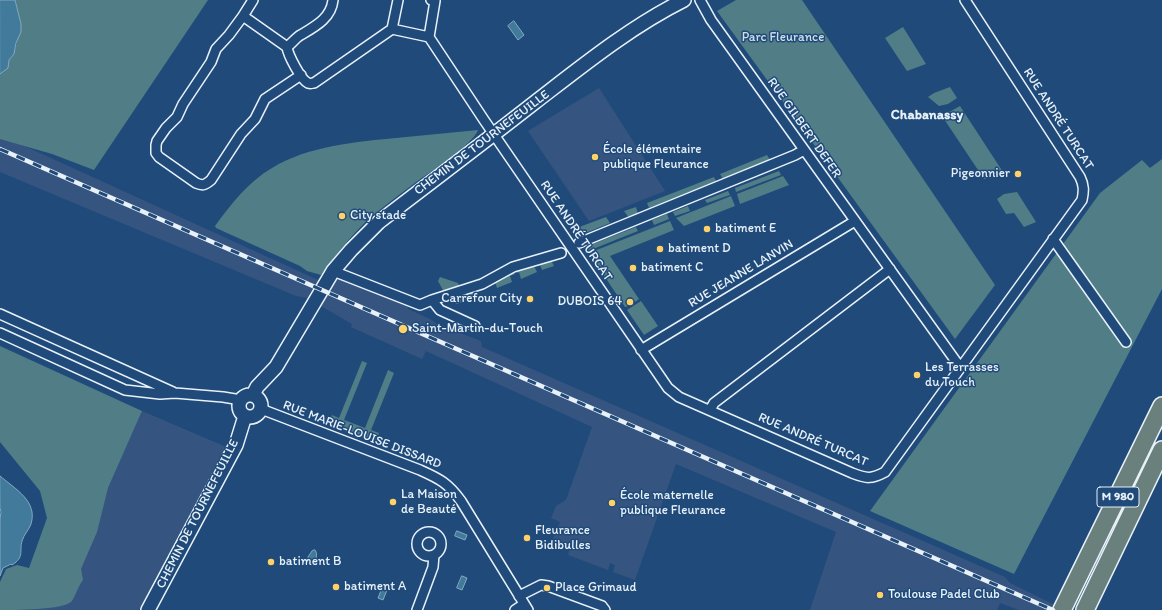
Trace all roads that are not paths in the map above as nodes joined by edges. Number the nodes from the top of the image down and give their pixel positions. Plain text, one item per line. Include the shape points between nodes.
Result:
1 (253, 0) edge
2 (333, 0) edge
3 (398, 0) edge
4 (431, 0) edge
5 (684, 0) edge
6 (700, 0) edge
7 (965, 0) edge
8 (243, 16) junction
9 (392, 29) junction
10 (429, 37) junction
11 (287, 47) junction
12 (301, 75) junction
13 (493, 134) junction
14 (804, 150) junction
15 (855, 221) junction
16 (1053, 239) junction
17 (579, 242) dead end
18 (561, 253) dead end
19 (890, 269) junction
20 (333, 271) junction
21 (432, 300) junction
22 (0, 314) edge
23 (475, 326) dead end
24 (0, 333) edge
25 (54, 339) junction
26 (1126, 342) dead end
27 (641, 350) junction
28 (46, 354) junction
29 (960, 367) junction
30 (174, 393) junction
31 (253, 395) junction
32 (239, 402) junction
33 (1162, 406) edge
34 (261, 409) junction
35 (710, 410) junction
36 (245, 416) junction
37 (1161, 452) edge
38 (434, 555) dead end
39 (519, 596) junction
40 (526, 607) edge
41 (148, 610) edge
42 (417, 610) edge
43 (516, 610) edge
44 (605, 610) edge
45 (1062, 610) edge
46 (1085, 610) edge

1 - 8 street
2 - 11 street via 333,6 323,21
3 - 9 street
4 - 10 street via 435,1
5 - 13 street, CHEMIN DE TOURNEFEUILLE via 633,29
6 - 14 street, RUE GILBERT DEFER via 711,20
7 - 16 street, RUE ANDRÉ TURCAT via 1084,185 1082,200
8 - 11 street
8 - 12 street via 216,50 177,117 157,141 156,153 196,183 205,185 211,180 241,134 255,119 265,99
9 - 10 street
9 - 12 street via 314,83 310,84
10 - 13 street, RUE ANDRÉ TURCAT
11 - 12 street
13 - 20 street, CHEMIN DE TOURNEFEUILLE via 379,222
13 - 27 street, RUE ANDRÉ TURCAT
14 - 15 street, RUE GILBERT DEFER
14 - 17 street
15 - 19 street, RUE GILBERT DEFER
15 - 27 street, RUE JEANNE LANVIN
16 - 26 street
16 - 29 street, RUE ANDRÉ TURCAT
18 - 21 street via 513,267 482,284
19 - 29 street, RUE GILBERT DEFER
19 - 35 street via 714,403
20 - 21 street via 420,305
20 - 31 street, CHEMIN DE TOURNEFEUILLE via 276,367
21 - 23 street via 440,310
22 - 25 street
24 - 28 street
25 - 28 street
25 - 30 street
27 - 35 street, RUE ANDRÉ TURCAT via 662,382 673,393
28 - 30 street via 125,390
29 - 35 street, RUE ANDRÉ TURCAT via 885,472 874,478 863,477
30 - 32 street via 223,397
31 - 32 street via 245,395
31 - 34 street via 260,400
32 - 36 street via 239,410
33 - 45 highway, M 980
34 - 36 street via 254,416
34 - 39 street, RUE MARIE-LOUISE DISSARD via 441,480 452,488 461,501
36 - 41 street, CHEMIN DE TOURNEFEUILLE via 236,445
37 - 46 highway, M 980
38 - 42 street via 433,567
39 - 40 street, RUE MARIE-LOUISE DISSARD
39 - 44 street via 540,585 548,586 602,606
40 - 43 street

